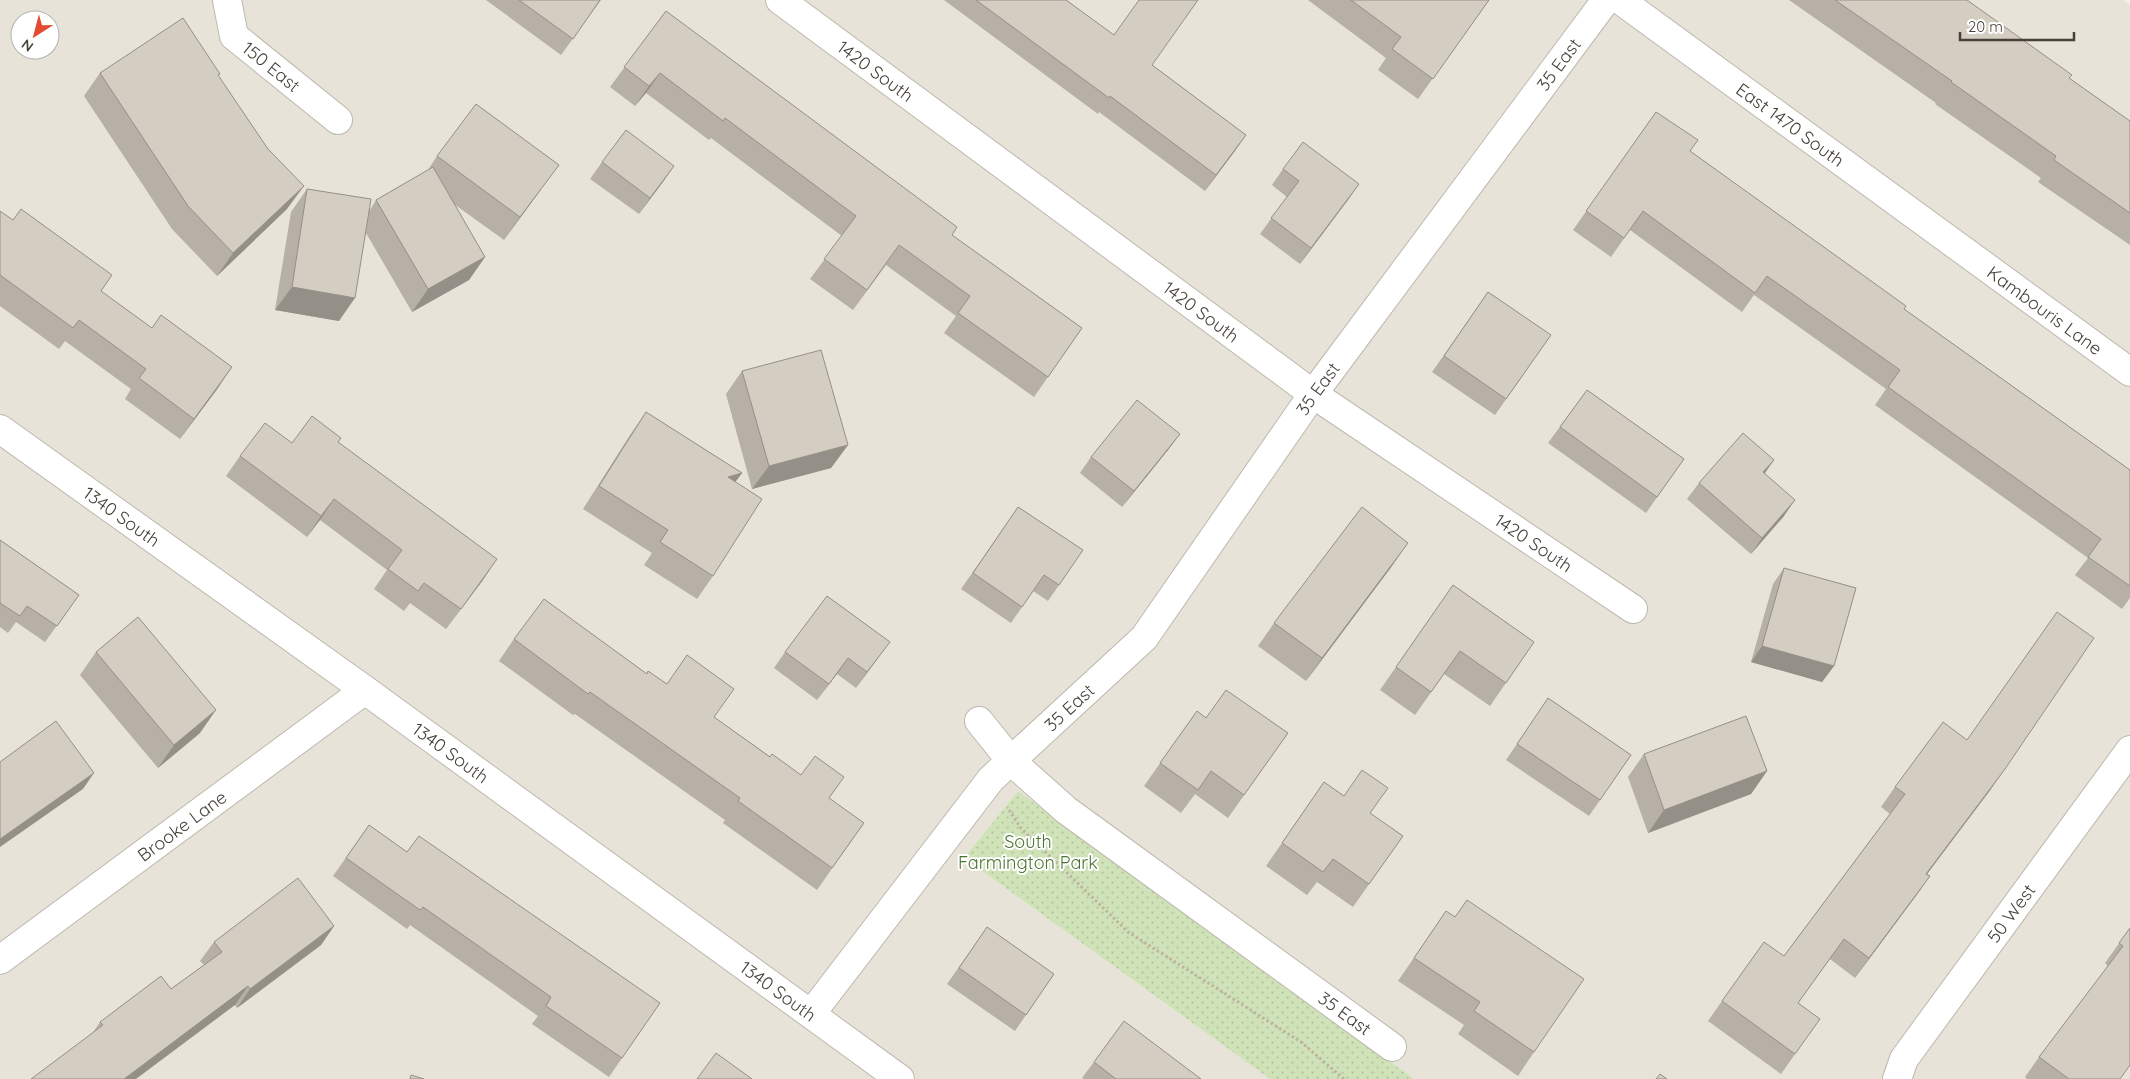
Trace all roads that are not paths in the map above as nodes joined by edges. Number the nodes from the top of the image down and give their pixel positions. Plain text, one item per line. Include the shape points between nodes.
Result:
1 (227, 0) edge
2 (780, 0) edge
3 (1606, 0) edge
4 (1620, 0) edge
5 (338, 120) dead end
6 (1960, 248) joint
7 (2130, 372) edge
8 (1313, 394) junction
9 (0, 430) edge
10 (1633, 609) dead end
11 (365, 690) junction
12 (979, 721) dead end
13 (2130, 750) edge
14 (1011, 761) junction
15 (0, 960) edge
16 (810, 1014) junction
17 (1392, 1047) dead end
18 (900, 1079) edge
19 (1898, 1079) edge

1 - 5 street, 150 East via 234,36
2 - 8 street, 1420 South
3 - 8 street, 35 East
4 - 6 street, East 1470 South
6 - 7 street, Kambouris Lane
8 - 10 street, 1420 South
8 - 14 street, 35 East via 1144,638
9 - 11 street, 1340 South
11 - 15 street, Brooke Lane
11 - 16 street, 1340 South
12 - 14 street, 35 East
13 - 19 street, 50 West via 1904,1058
14 - 16 street, 35 East via 991,779
14 - 17 street, 35 East via 1066,810
16 - 18 street, 1340 South

